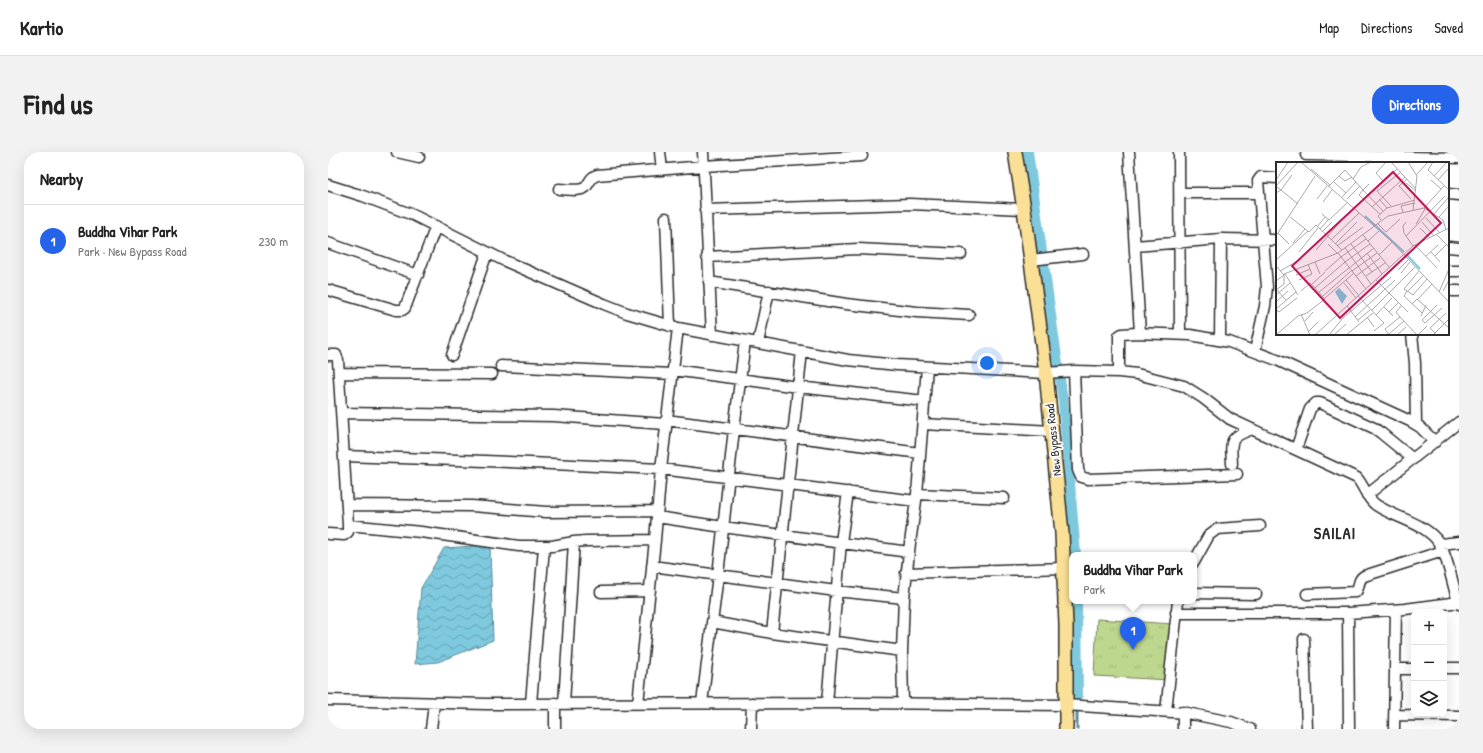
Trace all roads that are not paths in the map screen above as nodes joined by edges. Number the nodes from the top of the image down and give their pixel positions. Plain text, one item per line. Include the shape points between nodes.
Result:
1 (397, 152) edge
2 (660, 152) edge
3 (703, 152) edge
4 (1015, 152) edge
5 (1129, 152) edge
6 (1179, 152) edge
7 (1347, 154) edge
8 (1306, 155) dead end
9 (862, 156) dead end
10 (419, 158) dead end
11 (1459, 158) edge
12 (704, 166) junction
13 (662, 170) junction
14 (1276, 178) edge
15 (328, 185) edge
16 (560, 189) dead end
17 (1180, 193) junction
18 (1259, 193) junction
19 (1024, 209) junction
20 (705, 210) junction
21 (666, 218) dead end
22 (436, 226) junction
23 (1221, 240) junction
24 (1263, 240) junction
25 (1276, 240) edge
26 (1181, 242) junction
27 (328, 243) edge
28 (1135, 246) junction
29 (1449, 247) edge
30 (1459, 248) edge
31 (486, 253) junction
32 (961, 254) dead end
33 (1083, 254) dead end
34 (707, 257) junction
35 (1038, 259) junction
36 (1449, 270) edge
37 (1459, 271) edge
38 (418, 274) junction
39 (709, 282) junction
40 (328, 290) edge
41 (769, 291) junction
42 (969, 315) dead end
43 (674, 327) junction
44 (1140, 333) junction
45 (712, 335) junction
46 (1180, 335) junction
47 (1412, 335) edge
48 (1220, 340) junction
49 (745, 341) junction
50 (758, 343) junction
51 (802, 351) junction
52 (1255, 351) junction
53 (452, 354) dead end
54 (328, 355) edge
55 (501, 366) dead end
56 (927, 367) junction
57 (1074, 371) junction
58 (673, 372) junction
59 (1055, 372) junction
60 (1119, 372) junction
61 (339, 373) junction
62 (492, 374) dead end
63 (741, 379) junction
64 (798, 387) junction
65 (924, 401) junction
66 (342, 413) junction
67 (666, 422) junction
68 (1459, 422) edge
69 (923, 424) junction
70 (1416, 424) junction
71 (734, 429) junction
72 (1252, 429) junction
73 (1052, 431) junction
74 (793, 437) junction
75 (1435, 442) junction
76 (1296, 449) junction
77 (920, 453) junction
78 (344, 456) junction
79 (1413, 460) junction
80 (1232, 464) dead end
81 (661, 469) junction
82 (1237, 474) dead end
83 (728, 478) junction
84 (787, 486) junction
85 (848, 492) junction
86 (1367, 495) junction
87 (917, 498) junction
88 (1004, 498) dead end
89 (347, 505) junction
90 (657, 514) junction
91 (348, 525) junction
92 (1260, 526) dead end
93 (723, 527) junction
94 (328, 534) edge
95 (784, 535) junction
96 (655, 540) junction
97 (574, 542) junction
98 (841, 542) junction
99 (1459, 542) edge
100 (544, 547) junction
101 (1441, 548) junction
102 (909, 552) junction
103 (1197, 557) edge
104 (652, 566) junction
105 (1064, 568) junction
106 (906, 573) junction
107 (718, 575) junction
108 (779, 584) junction
109 (650, 591) junction
110 (836, 591) junction
111 (601, 592) dead end
112 (1197, 593) edge
113 (1256, 594) dead end
114 (1307, 594) dead end
115 (904, 598) junction
116 (1459, 603) edge
117 (1178, 604) edge
118 (1396, 610) junction
119 (1176, 613) junction
120 (1348, 613) junction
121 (712, 622) junction
122 (772, 633) junction
123 (1304, 639) dead end
124 (832, 641) junction
125 (902, 651) junction
126 (1447, 668) edge
127 (1459, 668) edge
128 (1395, 669) junction
129 (1411, 669) edge
130 (328, 700) edge
131 (434, 702) junction
132 (531, 703) junction
133 (560, 703) junction
134 (638, 703) junction
135 (702, 703) junction
136 (752, 703) junction
137 (827, 703) junction
138 (903, 703) junction
139 (1066, 705) junction
140 (1166, 711) junction
141 (1183, 712) junction
142 (1394, 715) junction
143 (1459, 716) edge
144 (431, 729) edge
145 (555, 729) edge
146 (751, 729) edge
147 (1066, 729) edge
148 (1183, 729) edge
149 (1250, 729) edge
150 (1306, 729) edge
151 (1349, 729) edge
152 (1394, 729) edge

1 - 10 street
2 - 13 street
3 - 12 street
4 - 19 main road, New Bypass Road
5 - 28 street
6 - 17 street
7 - 8 street
7 - 11 street
9 - 12 street
12 - 13 street
12 - 20 street
13 - 16 street via 597,175 581,189
14 - 18 street via 1259,178
15 - 22 street via 388,205
17 - 18 street
17 - 26 street
18 - 24 street
19 - 20 street via 910,204
19 - 35 main road, New Bypass Road
20 - 34 street
21 - 43 street
22 - 31 street
22 - 38 street
23 - 24 street
23 - 26 street
23 - 48 street
24 - 25 street
24 - 52 street via 1267,296
26 - 28 street
26 - 46 street
27 - 38 street
28 - 44 street
29 - 30 street
31 - 43 street via 622,310
31 - 53 street
32 - 34 street via 858,249
33 - 35 street
34 - 39 street
35 - 59 main road, New Bypass Road
36 - 37 street
38 - 40 street via 402,310
39 - 41 street
39 - 45 street
41 - 42 street via 846,304
41 - 50 street
43 - 45 street
43 - 58 street
44 - 46 street
44 - 60 street via 1119,336
45 - 49 street
46 - 48 street
47 - 70 street
48 - 52 street
49 - 50 street
49 - 63 street
50 - 51 street
51 - 56 street via 848,360
51 - 64 street
52 - 70 street
54 - 61 street via 338,357
55 - 58 street
56 - 59 street
56 - 65 street
57 - 59 street
57 - 60 street
57 - 82 street via 1078,470 1081,478
58 - 63 street
58 - 67 street
59 - 73 main road, New Bypass Road
60 - 72 street via 1184,386 1230,419
61 - 62 street
61 - 66 street
63 - 64 street
63 - 71 street
64 - 65 street
64 - 74 street
65 - 69 street
66 - 67 street via 554,416
66 - 78 street
67 - 71 street
67 - 81 street
68 - 75 street
69 - 73 street
69 - 77 street
70 - 75 street
71 - 74 street
71 - 83 street
72 - 76 street
72 - 80 street via 1233,440
73 - 105 main road, New Bypass Road
74 - 77 street
74 - 84 street
75 - 79 street
76 - 79 street via 1310,409 1316,403 1320,403 1374,428
76 - 86 street via 1357,478
77 - 87 street
78 - 81 street
78 - 89 street
79 - 86 street
81 - 83 street
81 - 90 street
83 - 84 street
83 - 93 street
84 - 85 street
84 - 95 street
85 - 87 street
85 - 98 street
86 - 101 street via 1377,505 1422,528 1435,538
87 - 88 street
87 - 102 street
89 - 90 street via 472,506 536,512
89 - 91 street
90 - 93 street
90 - 96 street
91 - 94 street via 348,532 344,535
91 - 100 street via 421,532 499,544
92 - 103 street via 1217,529 1209,535
93 - 95 street
93 - 107 street
95 - 98 street
95 - 108 street
96 - 97 street
96 - 104 street
97 - 100 street
97 - 133 street
98 - 102 street
98 - 110 street
99 - 101 street
100 - 132 street
101 - 114 street via 1364,576 1356,592
101 - 116 street
102 - 106 street
104 - 107 street
104 - 109 street
105 - 106 street
105 - 139 main road, New Bypass Road
106 - 115 street
107 - 108 street
107 - 121 street
108 - 110 street
108 - 122 street
109 - 111 street
109 - 134 street
110 - 115 street
110 - 124 street
112 - 113 street
115 - 125 street
116 - 118 street
117 - 119 street
118 - 120 street
118 - 128 street
119 - 120 street
119 - 140 street
120 - 151 street
121 - 122 street
121 - 135 street
122 - 124 street
123 - 150 street
124 - 125 street
124 - 137 street
125 - 138 street
126 - 127 street
128 - 129 street
128 - 142 street
130 - 131 street
131 - 132 street
131 - 144 street
132 - 133 street
133 - 134 street
133 - 145 street
134 - 135 street
135 - 136 street
136 - 137 street
136 - 146 street
137 - 138 street
138 - 139 street
139 - 140 street
139 - 147 main road, New Bypass Road
140 - 141 street
141 - 148 street
141 - 149 street
142 - 143 street
142 - 152 street

